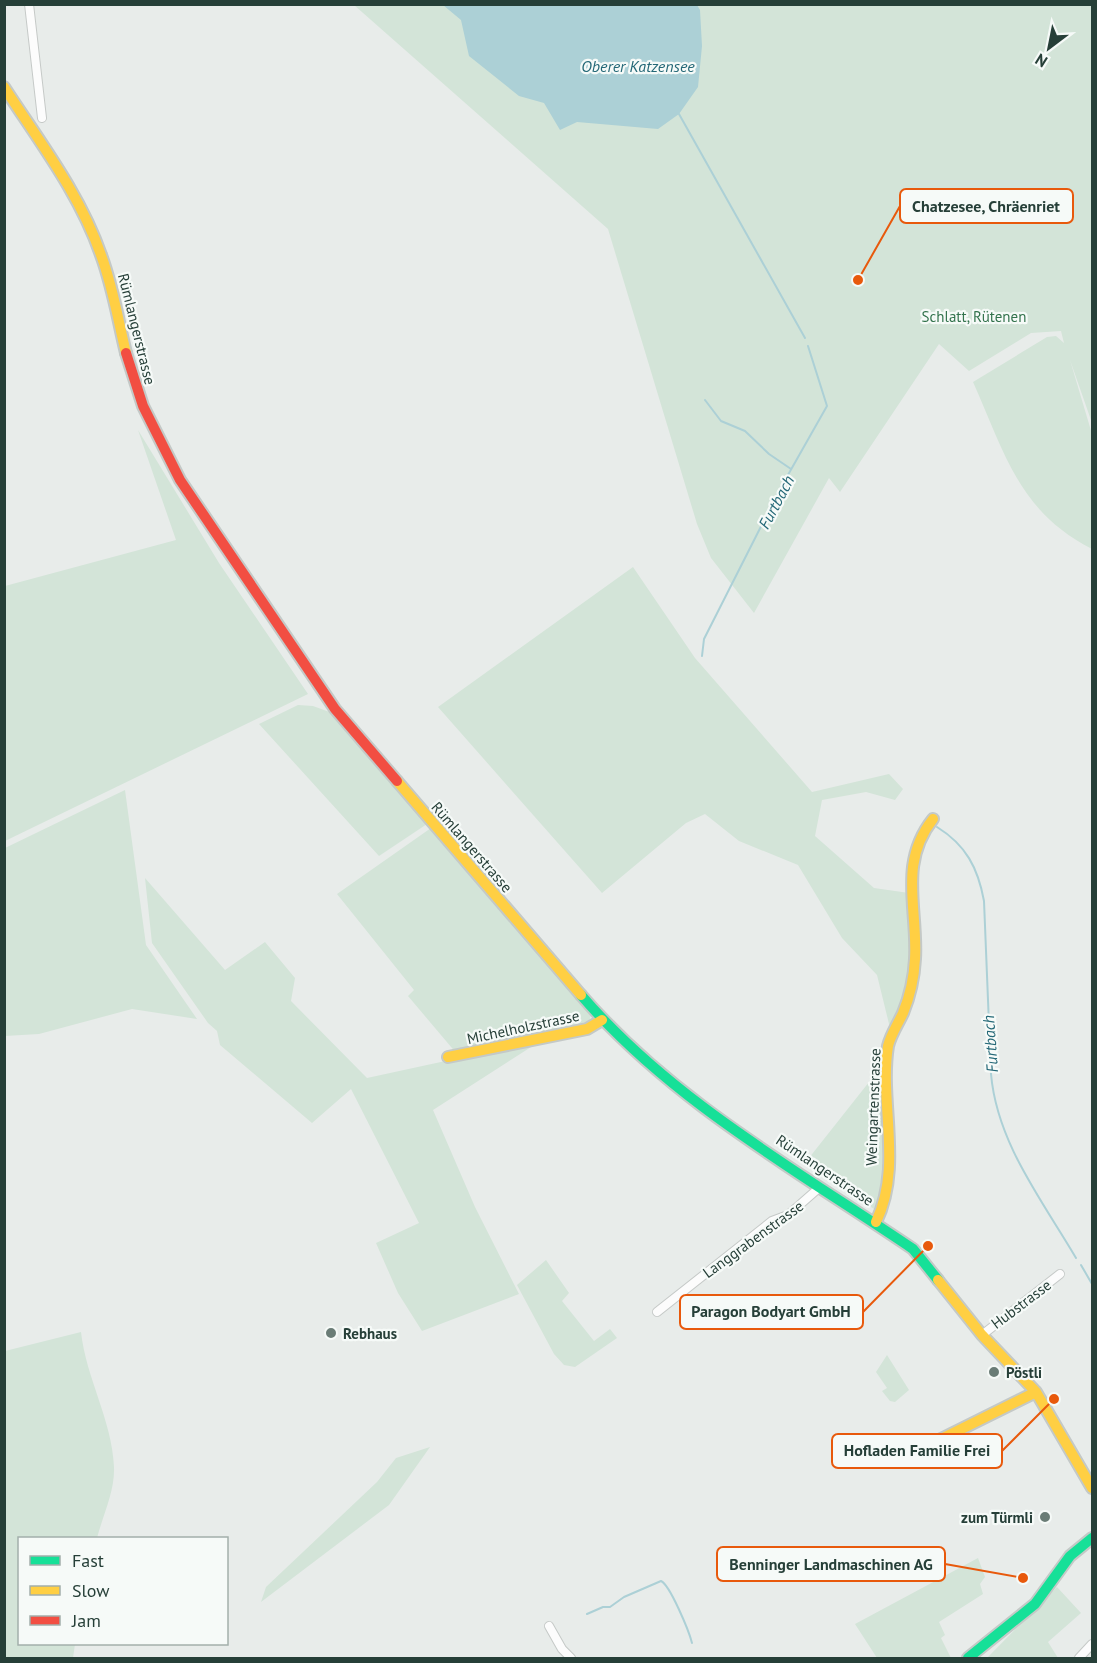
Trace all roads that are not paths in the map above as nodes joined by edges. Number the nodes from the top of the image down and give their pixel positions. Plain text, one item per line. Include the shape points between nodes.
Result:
1 (29, 4) edge
2 (4, 87) edge
3 (42, 118) dead end
4 (933, 819) dead end
5 (602, 1020) junction
6 (448, 1057) dead end
7 (820, 1186) junction
8 (876, 1222) junction
9 (1060, 1274) dead end
10 (657, 1312) dead end
11 (982, 1335) junction
12 (1036, 1392) junction
13 (915, 1452) dead end
14 (1092, 1488) edge
15 (1092, 1538) edge
16 (549, 1626) dead end
17 (1092, 1644) edge
18 (571, 1659) edge
19 (969, 1659) edge
20 (1079, 1659) edge

1 - 3 street
2 - 5 street, Rümlangerstrasse via 94,236 109,277 134,382 147,418 180,480 335,709
4 - 8 street, Weingartenstrasse via 918,844 912,864 915,971 888,1047 887,1166 883,1210
5 - 6 street, Michelholzstrasse via 587,1029
5 - 7 street, Rümlangerstrasse via 672,1085
7 - 8 street, Rümlangerstrasse
7 - 10 street, Langgrabenstrasse via 788,1215 772,1221
8 - 11 street, Rümlangerstrasse via 922,1258
9 - 11 street, Hubstrasse
11 - 12 street, Rümlangerstrasse
12 - 13 street
12 - 14 street, Rümlangerstrasse
15 - 19 street via 1070,1556 1035,1604
16 - 18 street
17 - 20 street

